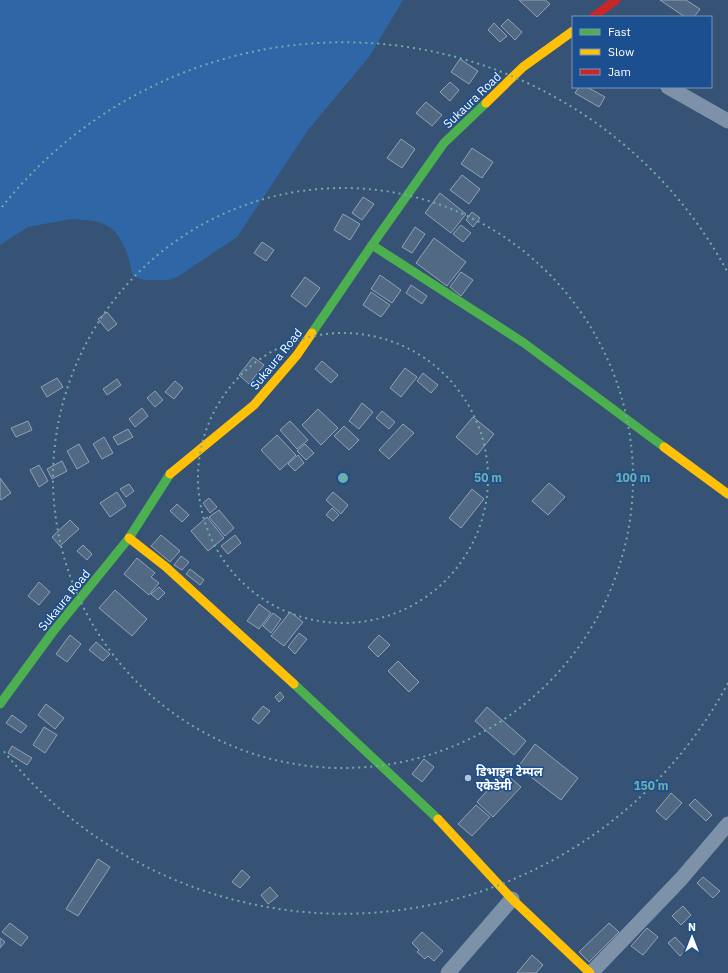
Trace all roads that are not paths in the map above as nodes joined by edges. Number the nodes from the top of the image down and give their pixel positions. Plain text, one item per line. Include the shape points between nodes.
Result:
1 (616, 0) edge
2 (594, 16) edge
3 (572, 33) edge
4 (670, 88) edge
5 (728, 121) edge
6 (372, 245) junction
7 (728, 494) edge
8 (129, 538) junction
9 (0, 704) edge
10 (728, 824) edge
11 (512, 899) junction
12 (448, 973) edge
13 (591, 973) edge

1 - 2 street
3 - 6 street, Sukaura Road via 523,67 444,143
4 - 5 street
6 - 7 street via 524,343
6 - 8 street, Sukaura Road via 297,355 254,405 169,475
8 - 9 street, Sukaura Road via 52,633
8 - 11 street via 166,567 445,825
10 - 13 street via 681,879
11 - 12 street
11 - 13 street

